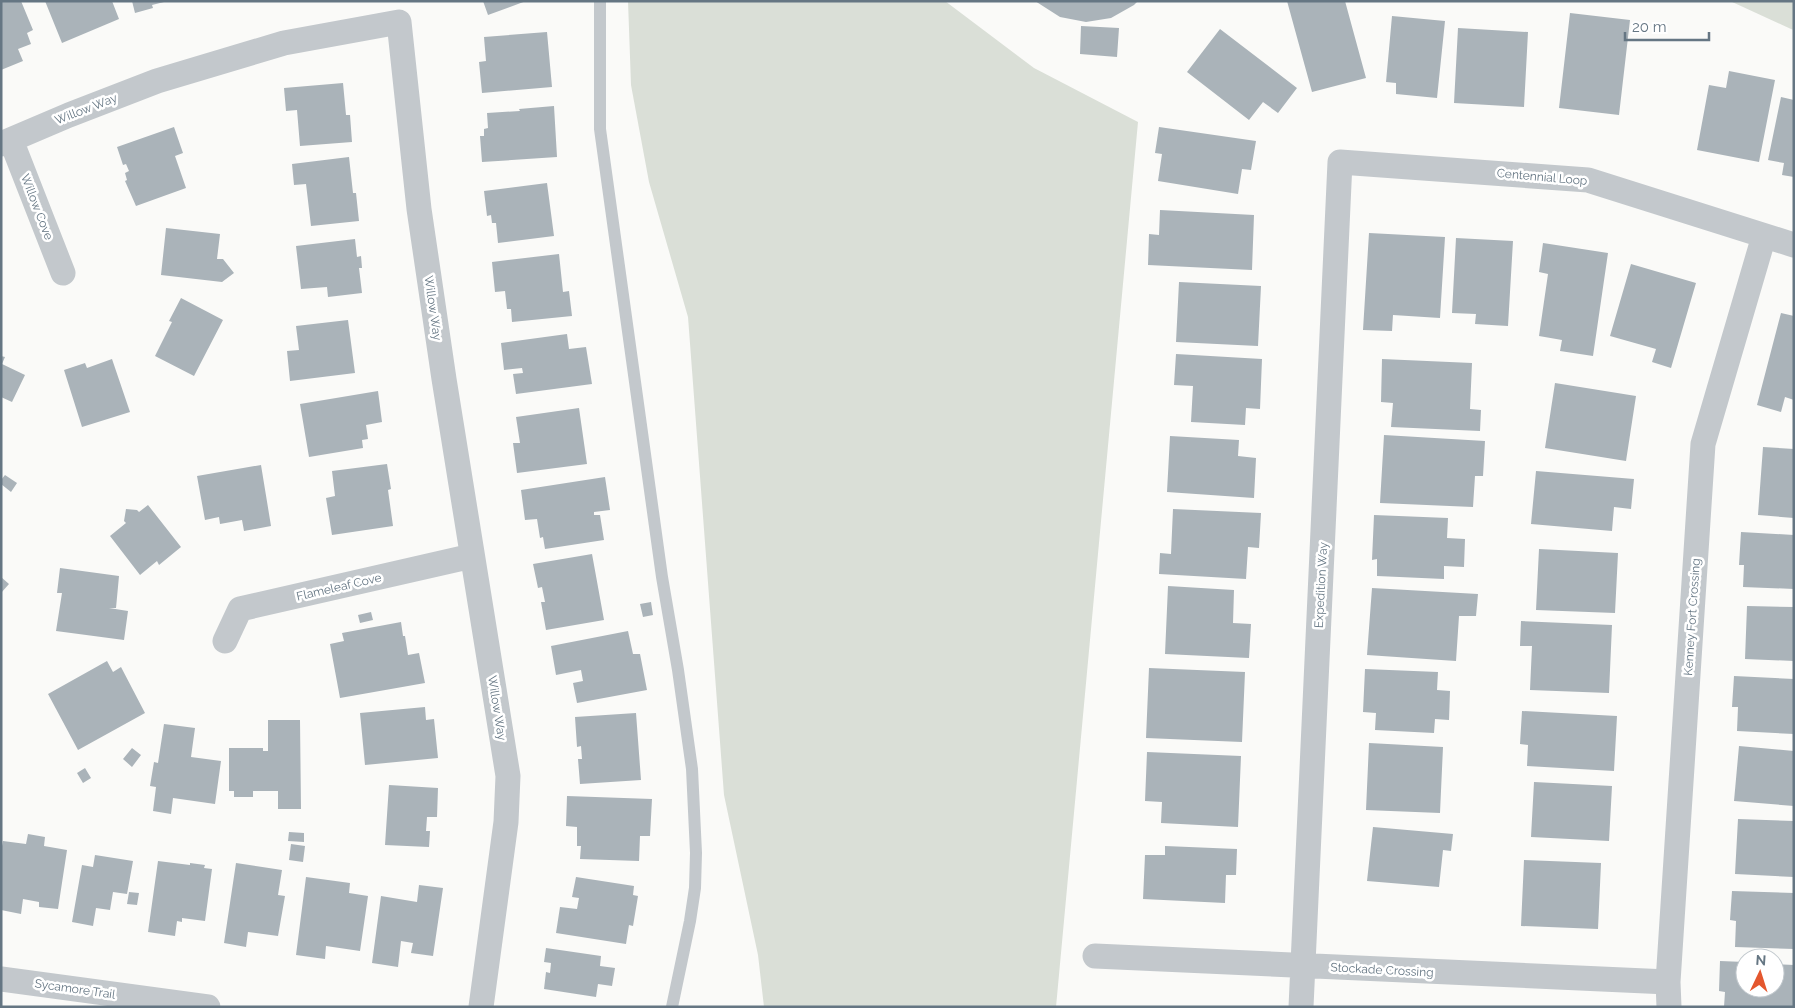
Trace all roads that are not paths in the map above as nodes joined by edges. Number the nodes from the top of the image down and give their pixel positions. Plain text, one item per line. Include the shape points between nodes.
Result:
1 (600, 1) edge
2 (6, 142) edge
3 (1340, 162) joint
4 (1764, 236) junction
5 (1794, 245) edge
6 (63, 273) dead end
7 (472, 556) junction
8 (225, 641) dead end
9 (1095, 956) dead end
10 (1303, 966) junction
11 (1, 980) edge
12 (1668, 982) junction
13 (208, 1007) edge
14 (481, 1007) edge
15 (672, 1007) edge
16 (1302, 1007) edge
17 (1669, 1007) edge

1 - 15 lane via 600,129 692,769 696,853 694,888
2 - 6 street, Willow Cove
2 - 7 street, Willow Way via 157,81 284,43 399,22 419,209
3 - 4 street, Centennial Loop via 1588,180
3 - 10 street, Expedition Way
4 - 5 street, Centennial Loop
4 - 12 street, Kenney Fort Crossing via 1703,444
7 - 8 street, Flameleaf Cove via 240,609
7 - 14 street, Willow Way via 508,776 506,822
9 - 10 street, Stockade Crossing
10 - 12 street, Stockade Crossing
10 - 16 street, Expedition Way
11 - 13 street, Sycamore Trail
12 - 17 street, Kenney Fort Crossing

